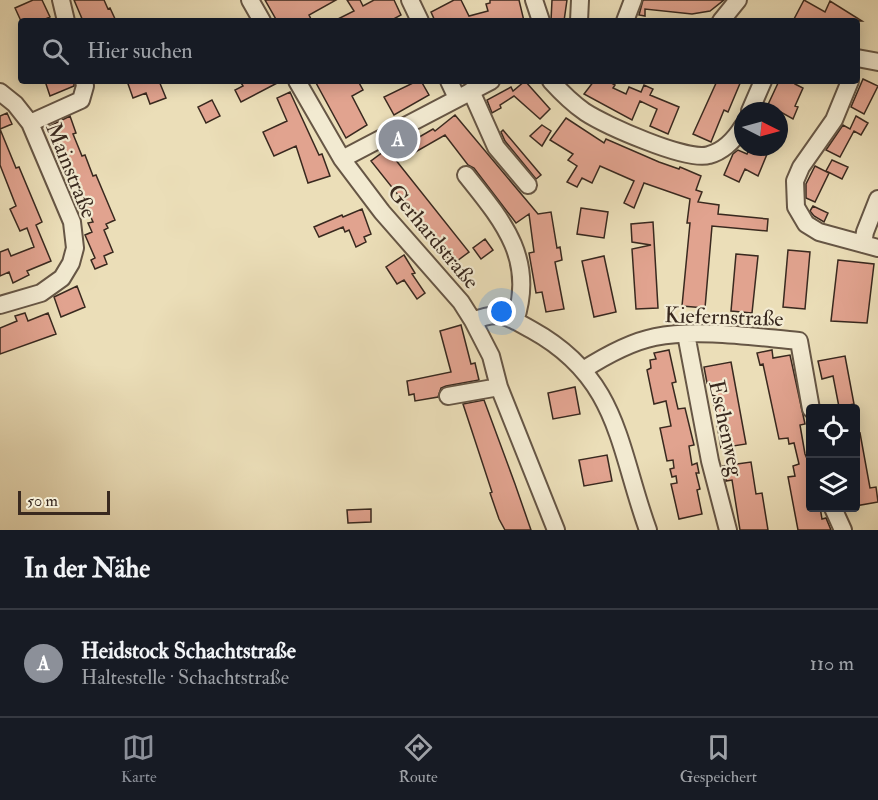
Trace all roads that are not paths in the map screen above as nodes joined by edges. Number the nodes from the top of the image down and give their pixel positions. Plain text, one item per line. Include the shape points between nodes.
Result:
1 (61, 0) edge
2 (250, 0) edge
3 (410, 0) edge
4 (534, 0) edge
5 (580, 0) edge
6 (633, 0) edge
7 (738, 0) edge
8 (65, 18) edge
9 (260, 18) edge
10 (419, 18) edge
11 (540, 18) edge
12 (579, 18) edge
13 (626, 18) edge
14 (723, 18) edge
15 (860, 59) edge
16 (878, 62) edge
17 (85, 84) edge
18 (299, 84) edge
19 (452, 84) edge
20 (485, 84) edge
21 (553, 84) edge
22 (762, 84) edge
23 (849, 84) edge
24 (0, 92) edge
25 (464, 94) junction
26 (754, 102) edge
27 (30, 123) junction
28 (734, 136) edge
29 (342, 159) junction
30 (466, 175) dead end
31 (528, 185) dead end
32 (878, 199) edge
33 (870, 246) edge
34 (0, 305) edge
35 (473, 321) junction
36 (515, 321) junction
37 (686, 334) junction
38 (584, 370) junction
39 (499, 387) junction
40 (448, 396) dead end
41 (810, 404) edge
42 (835, 512) edge
43 (556, 530) edge
44 (648, 530) edge
45 (728, 530) edge
46 (843, 530) edge

1 - 8 street
2 - 9 street
3 - 10 street
4 - 11 street
5 - 12 street
6 - 13 street
7 - 14 street
15 - 16 street
17 - 27 street via 81,100
18 - 29 street, Gerhardstraße
19 - 25 street
20 - 25 street
21 - 28 street via 593,116 682,153 708,156 723,149
22 - 26 street
23 - 33 street via 834,120 798,174 795,207 806,224 819,232
24 - 27 street, Mainstraße
25 - 29 street
25 - 31 street via 496,147
27 - 34 street, Mainstraße via 72,222 75,248 62,278 41,292
29 - 35 street, Gerhardstraße
30 - 36 street via 499,216 514,244 521,294
32 - 33 street via 865,232
35 - 36 street via 497,314
35 - 39 street, Gerhardstraße via 491,356
36 - 38 street via 569,354
37 - 38 street, Kiefernstraße via 642,340
37 - 41 street, Kiefernstraße via 798,341
37 - 45 street, Eschenweg
38 - 44 street via 616,424
39 - 40 street
39 - 43 street, Gerhardstraße
42 - 46 street

